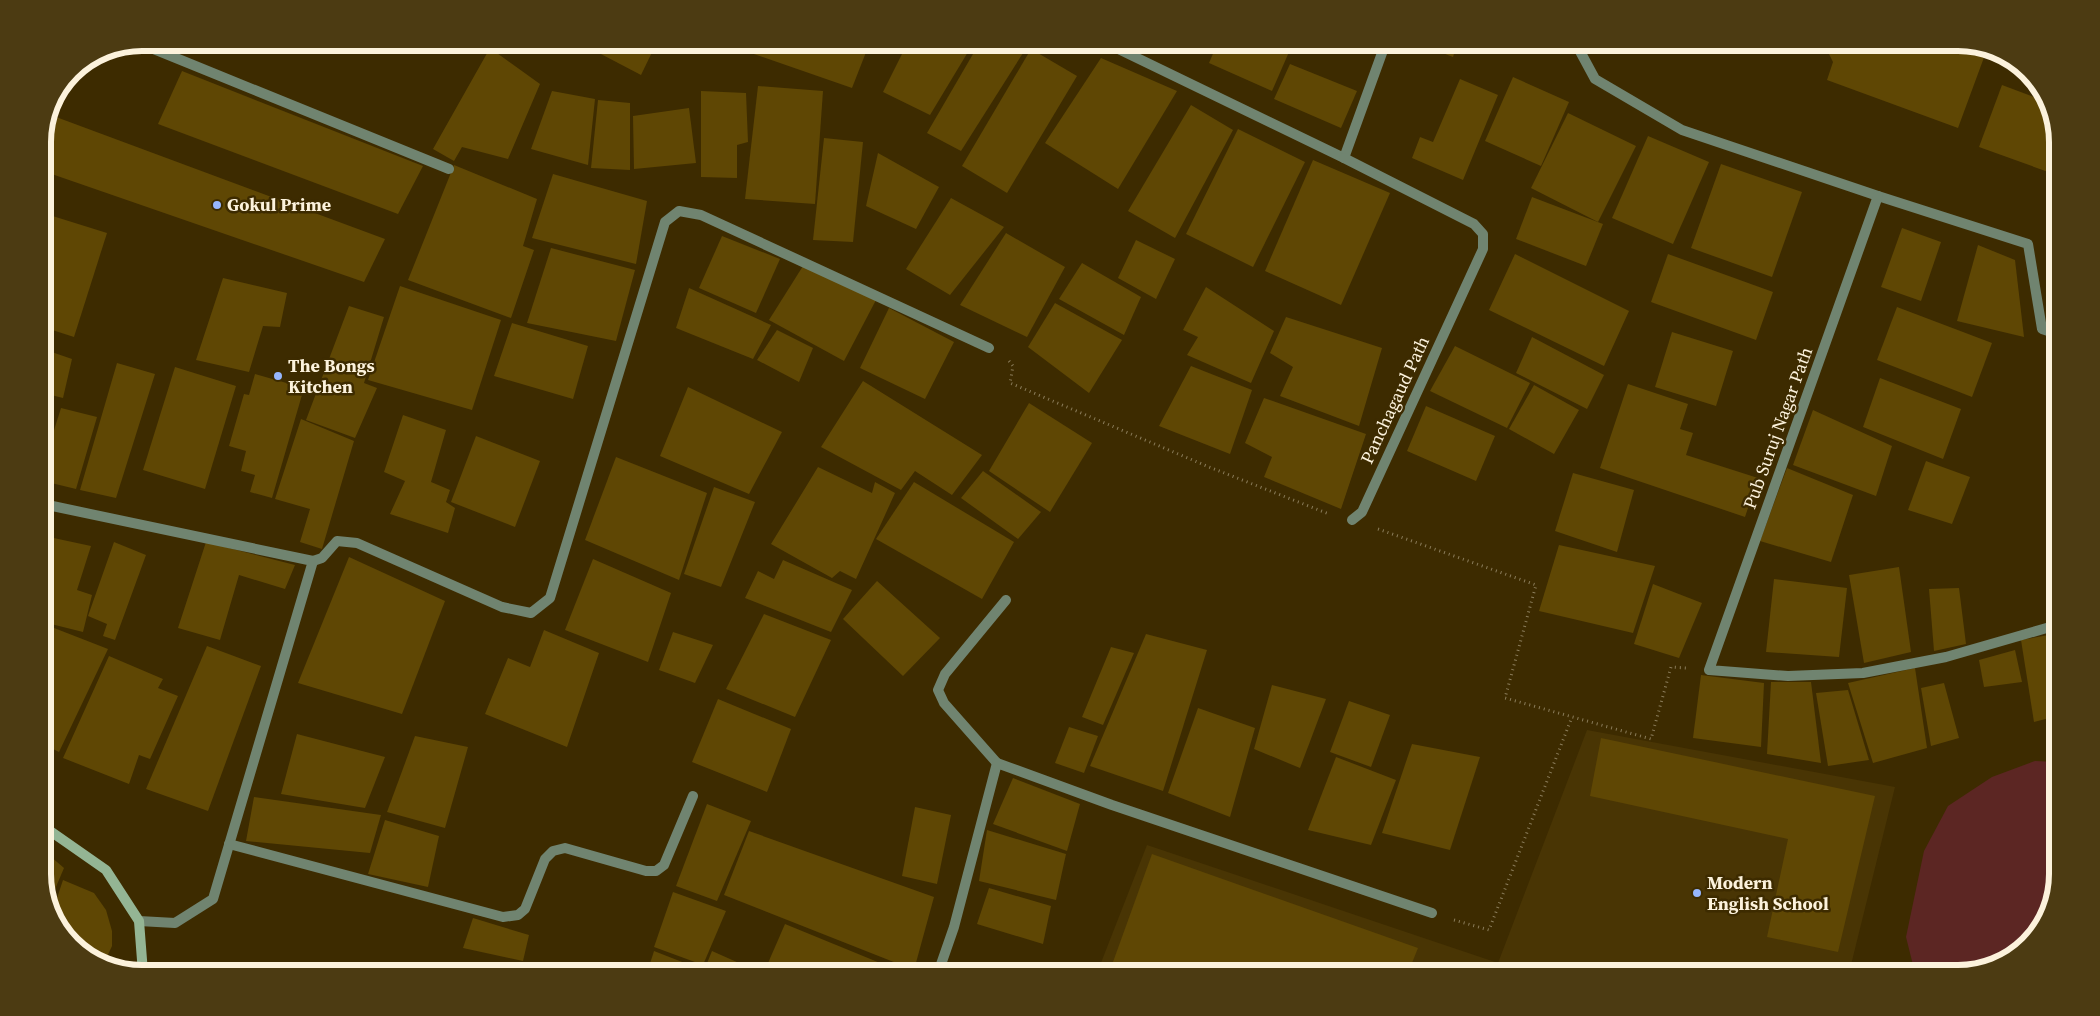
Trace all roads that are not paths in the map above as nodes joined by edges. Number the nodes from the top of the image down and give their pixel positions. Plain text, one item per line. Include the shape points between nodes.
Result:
1 (160, 51) edge
2 (1123, 51) edge
3 (1383, 51) edge
4 (1580, 51) edge
5 (1344, 158) junction
6 (449, 169) dead end
7 (1878, 196) junction
8 (2049, 331) edge
9 (990, 348) road end
10 (51, 506) edge
11 (1352, 520) road end
12 (312, 561) junction
13 (1006, 600) dead end
14 (2049, 627) edge
15 (997, 763) junction
16 (693, 796) dead end
17 (51, 832) edge
18 (229, 844) junction
19 (1432, 914) road end
20 (139, 922) junction
21 (142, 965) edge
22 (941, 965) edge

1 - 6 street
2 - 5 street, Panchagaud Path
3 - 5 street
4 - 7 street via 1595,79 1682,130
5 - 11 street, Panchagaud Path via 1474,224 1483,234 1483,249 1362,512
7 - 8 street via 2028,244 2042,329
7 - 14 street, Pub Suruj Nagar Path via 1709,670 1788,676 1863,673 1946,657
9 - 12 street via 701,215 679,211 665,222 550,598 531,614 502,607 358,543 337,541 322,558
10 - 12 street
12 - 18 street
13 - 15 street via 945,674 938,690 944,703
15 - 19 street
15 - 22 street
16 - 18 street via 664,865 656,871 565,848 553,851 545,859 525,909 518,915 503,917
17 - 20 main road via 106,870
18 - 20 street via 213,899 175,923
20 - 21 main road

